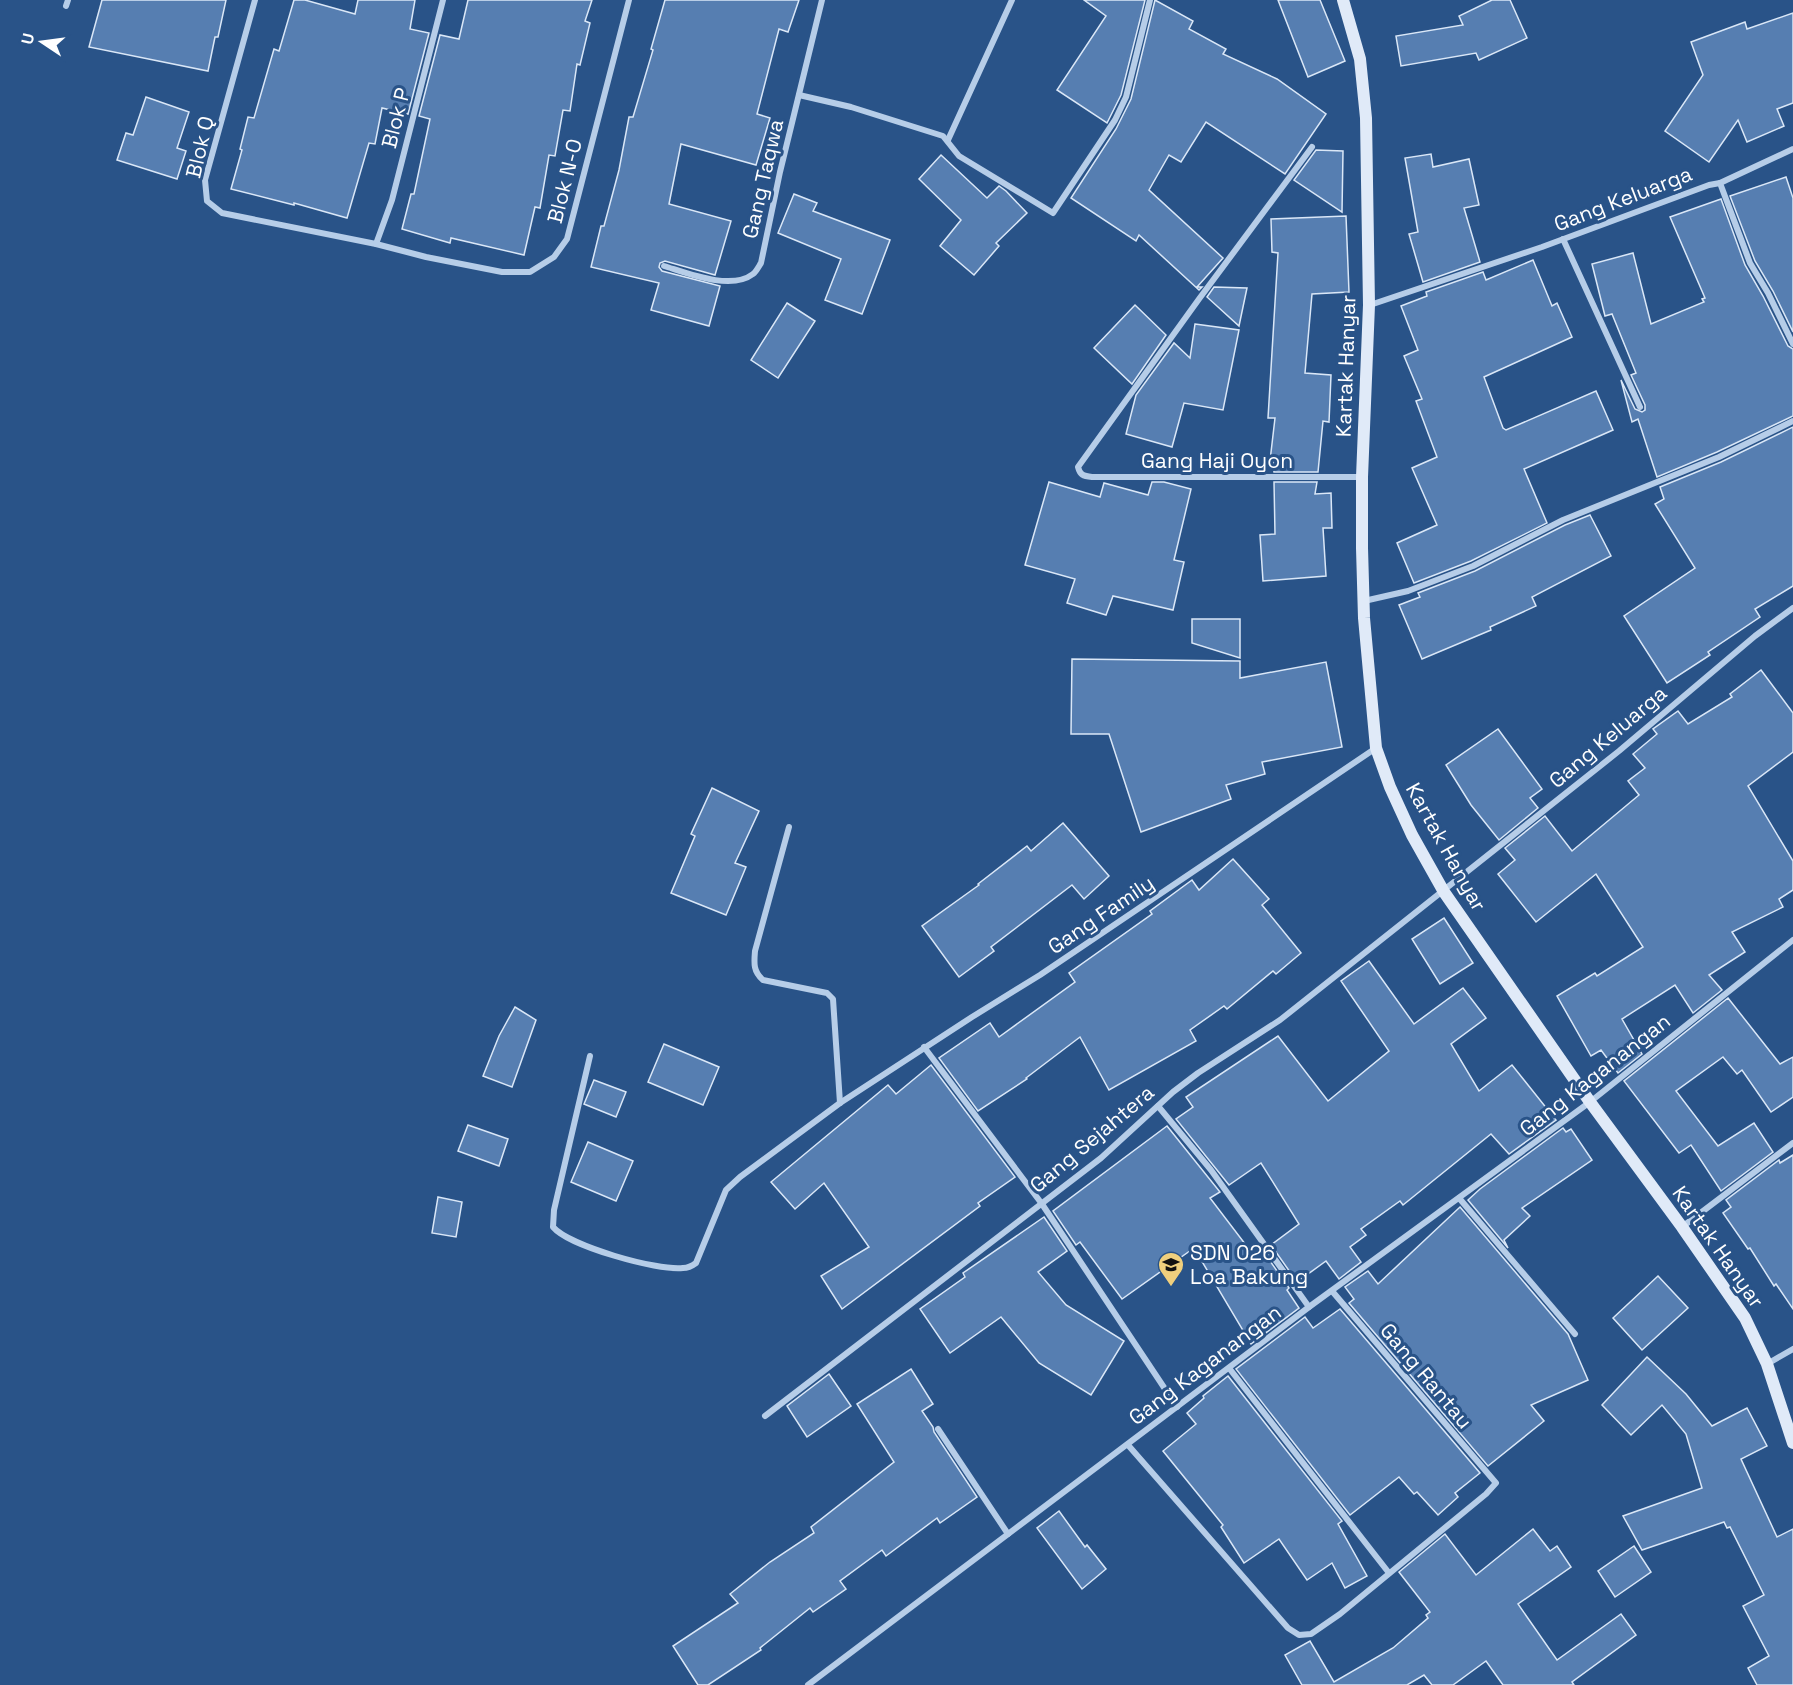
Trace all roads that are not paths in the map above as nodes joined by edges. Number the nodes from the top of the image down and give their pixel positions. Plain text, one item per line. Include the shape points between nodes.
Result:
1 (255, 0) edge
2 (443, 0) edge
3 (629, 0) edge
4 (822, 0) edge
5 (1012, 0) edge
6 (1150, 0) edge
7 (1343, 0) edge
8 (799, 95) junction
9 (948, 140) junction
10 (1312, 147) dead end
11 (1793, 149) edge
12 (1720, 183) junction
13 (1563, 239) junction
14 (376, 244) junction
15 (664, 266) dead end
16 (1369, 305) junction
17 (1793, 344) edge
18 (1640, 407) dead end
19 (1793, 421) edge
20 (1362, 477) junction
21 (1364, 602) junction
22 (1793, 608) edge
23 (1376, 748) junction
24 (789, 827) dead end
25 (1444, 892) junction
26 (1793, 940) edge
27 (924, 1047) junction
28 (590, 1056) dead end
29 (1590, 1102) junction
30 (840, 1103) junction
31 (1158, 1106) junction
32 (1793, 1143) edge
33 (1459, 1198) junction
34 (1042, 1204) junction
35 (1682, 1227) junction
36 (1332, 1291) junction
37 (1309, 1307) junction
38 (1575, 1334) dead end
39 (1793, 1348) edge
40 (1767, 1364) junction
41 (1229, 1368) junction
42 (1178, 1407) junction
43 (765, 1416) dead end
44 (938, 1429) dead end
45 (1793, 1443) edge
46 (1128, 1445) junction
47 (1008, 1534) junction
48 (1389, 1573) junction
49 (808, 1685) edge

1 - 14 street, Blok Q via 205,180 207,201 222,213
2 - 14 street, Blok P via 392,200
3 - 14 street, Blok N-O via 567,239 554,257 530,272 502,272
4 - 8 street, Gang Taqwa
5 - 9 street
6 - 9 street via 1126,97 1053,213 959,156
7 - 16 street, Kartak Hanyar via 1363,75
8 - 9 street via 851,107
8 - 15 street, Gang Taqwa via 761,263 753,274 728,280 703,279
10 - 20 street, Gang Haji Oyon via 1078,467 1084,476 1092,477
11 - 12 street
12 - 13 street, Gang Keluarga
12 - 17 street, Gang Keluarga via 1750,263
13 - 16 street, Gang Keluarga
13 - 18 street
16 - 20 street, Kartak Hanyar
19 - 21 street via 1719,457 1563,520 1473,566 1408,591
20 - 21 street, Kartak Hanyar
21 - 23 street, Kartak Hanyar
22 - 25 street, Gang Keluarga
23 - 25 street, Kartak Hanyar via 1407,825
23 - 27 street, Gang Family via 1040,975
24 - 30 street via 753,966 763,980 827,993 834,999
25 - 29 street, Kartak Hanyar
25 - 31 street, Gang Sejahtera via 1280,1020 1198,1073
26 - 29 street, Gang Kaganangan
27 - 30 street, Gang Family
27 - 34 street
28 - 30 street, Gang Family via 553,1227 575,1242 672,1268 686,1269 696,1263 726,1190
29 - 33 street, Gang Kaganangan
29 - 35 street, Kartak Hanyar
31 - 34 street, Gang Sejahtera
31 - 37 street via 1211,1170
32 - 35 street
33 - 36 street, Gang Kaganangan
33 - 38 street
34 - 42 street
34 - 43 street, Gang Sejahtera
35 - 40 street, Kartak Hanyar via 1745,1318
36 - 37 street, Gang Kaganangan
36 - 48 street, Gang Rantau via 1496,1483
37 - 41 street, Gang Kaganangan
39 - 40 street
40 - 45 street, Kartak Hanyar
41 - 42 street, Gang Kaganangan
41 - 48 street
42 - 46 street, Gang Kaganangan
44 - 47 street
46 - 47 street, Gang Kaganangan
46 - 48 street via 1288,1628 1299,1635 1311,1634
47 - 49 street, Gang Kaganangan

